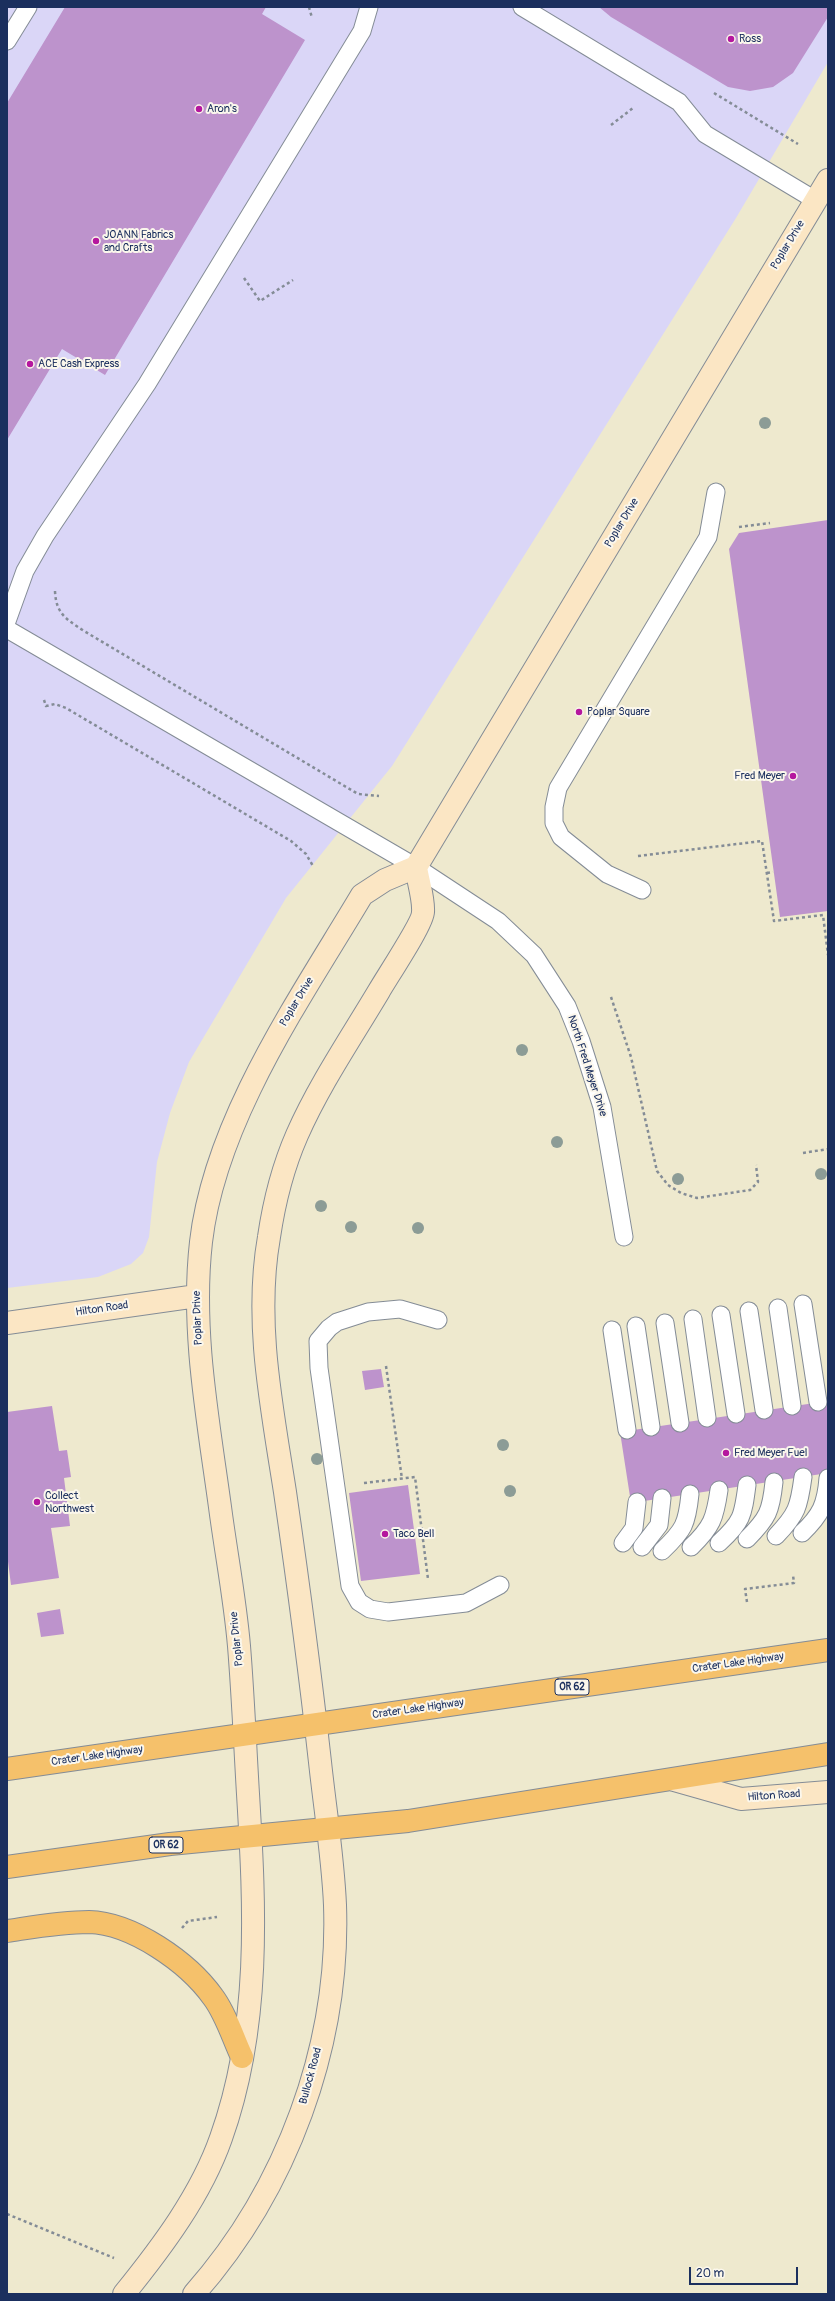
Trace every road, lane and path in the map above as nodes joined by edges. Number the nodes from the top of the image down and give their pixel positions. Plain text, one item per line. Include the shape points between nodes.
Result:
1 (28, 7) edge
2 (309, 7) edge
3 (369, 7) edge
4 (522, 7) edge
5 (312, 18) dead end
6 (7, 41) edge
7 (714, 93) dead end
8 (638, 104) dead end
9 (611, 125) dead end
10 (798, 144) dead end
11 (828, 180) edge
12 (815, 200) junction
13 (240, 272) dead end
14 (293, 280) dead end
15 (716, 492) dead end
16 (770, 523) dead end
17 (734, 528) dead end
18 (54, 591) dead end
19 (7, 621) edge
20 (7, 629) edge
21 (44, 700) dead end
22 (379, 796) dead end
23 (635, 857) dead end
24 (313, 866) dead end
25 (416, 868) junction
26 (773, 872) dead end
27 (767, 874) junction
28 (642, 890) dead end
29 (828, 955) edge
30 (611, 996) dead end
31 (828, 1149) edge
32 (803, 1153) dead end
33 (756, 1165) dead end
34 (624, 1237) dead end
35 (197, 1296) junction
36 (803, 1304) dead end
37 (778, 1308) dead end
38 (749, 1312) dead end
39 (721, 1315) dead end
40 (693, 1319) dead end
41 (438, 1320) dead end
42 (7, 1323) edge
43 (665, 1323) dead end
44 (636, 1326) dead end
45 (612, 1330) dead end
46 (386, 1366) dead end
47 (818, 1402) dead end
48 (792, 1406) dead end
49 (764, 1410) dead end
50 (736, 1414) dead end
51 (708, 1418) dead end
52 (680, 1423) dead end
53 (651, 1427) dead end
54 (627, 1430) dead end
55 (803, 1477) dead end
56 (402, 1478) junction
57 (828, 1478) edge
58 (774, 1482) dead end
59 (746, 1485) dead end
60 (336, 1486) junction
61 (719, 1490) dead end
62 (690, 1494) dead end
63 (662, 1498) dead end
64 (637, 1502) dead end
65 (802, 1533) dead end
66 (776, 1536) dead end
67 (747, 1539) dead end
68 (623, 1543) dead end
69 (719, 1543) dead end
70 (642, 1547) dead end
71 (691, 1547) dead end
72 (662, 1551) dead end
73 (793, 1575) dead end
74 (421, 1582) dead end
75 (500, 1585) dead end
76 (747, 1602) dead end
77 (828, 1650) edge
78 (315, 1724) junction
79 (244, 1734) junction
80 (828, 1754) edge
81 (7, 1769) edge
82 (674, 1780) junction
83 (828, 1792) edge
84 (327, 1830) junction
85 (251, 1837) junction
86 (7, 1867) edge
87 (216, 1917) dead end
88 (180, 1930) dead end
89 (7, 1931) edge
90 (242, 2057) junction
91 (7, 2214) edge
92 (140, 2273) junction
93 (124, 2294) edge
94 (194, 2294) edge

1 - 6 lane
2 - 5 path
3 - 19 lane via 362,31 174,339 45,536 26,571
4 - 12 lane via 679,102 705,134
7 - 10 path
8 - 9 path
11 - 12 main road, Poplar Drive
12 - 25 main road, Poplar Drive
13 - 14 path via 260,301
15 - 28 lane via 708,537 558,788 554,808 554,823 561,837 607,874
16 - 17 path
18 - 22 path via 55,604 64,618 358,794
20 - 25 lane, North Fred Meyer Drive
21 - 24 path via 46,706 55,704 66,708 292,841 306,854
23 - 27 path via 762,841
25 - 34 lane, North Fred Meyer Drive via 498,920 534,955 567,1006 602,1107
25 - 35 main road, Poplar Drive via 385,880 362,895 264,1058 216,1172 201,1237
25 - 78 main road via 424,914 296,1136 281,1183 269,1237 263,1329
26 - 27 path
27 - 29 path via 774,921 823,915
30 - 33 path via 632,1057 657,1171 668,1185 697,1198 750,1190 758,1182
31 - 32 path
35 - 42 main road, Hilton Road
35 - 79 main road, Poplar Drive via 200,1359 239,1644
36 - 47 lane
37 - 48 lane
38 - 49 lane
39 - 50 lane
40 - 51 lane
41 - 60 lane via 400,1309 368,1312 337,1322 318,1341 319,1368
43 - 52 lane
44 - 53 lane
45 - 54 lane
46 - 56 path
55 - 66 lane via 800,1503
56 - 60 path
56 - 74 path via 415,1477 428,1581
57 - 65 lane via 827,1500 815,1521
58 - 67 lane via 771,1507 762,1524
59 - 69 lane via 744,1512 734,1529
60 - 75 lane via 350,1586 357,1599 370,1609 388,1612 466,1603
61 - 71 lane via 715,1516 707,1532
62 - 72 lane via 687,1519 678,1536
63 - 70 lane via 659,1525
64 - 68 lane via 634,1528
73 - 76 path via 794,1584 746,1590
77 - 78 highway, Crater Lake Highway / OR 62
78 - 79 highway, Crater Lake Highway / OR 62
78 - 84 main road
79 - 81 highway, Crater Lake Highway / OR 62
79 - 85 main road, Poplar Drive
80 - 82 highway, OR 62
82 - 83 main road, Hilton Road via 741,1799
82 - 84 highway, OR 62 via 408,1821
84 - 85 highway, OR 62
84 - 94 main road, Bullock Road via 335,1904 334,1960 328,2010 315,2068 298,2123 269,2185 238,2236
85 - 86 highway, OR 62 via 170,1844
85 - 90 main road via 255,1911 253,1984
87 - 88 path via 188,1921
89 - 90 highway via 90,1922 132,1932 164,1950 214,1997
90 - 92 main road via 236,2089 221,2140 195,2193 166,2239
91 - 92 path via 120,2260
92 - 93 main road

